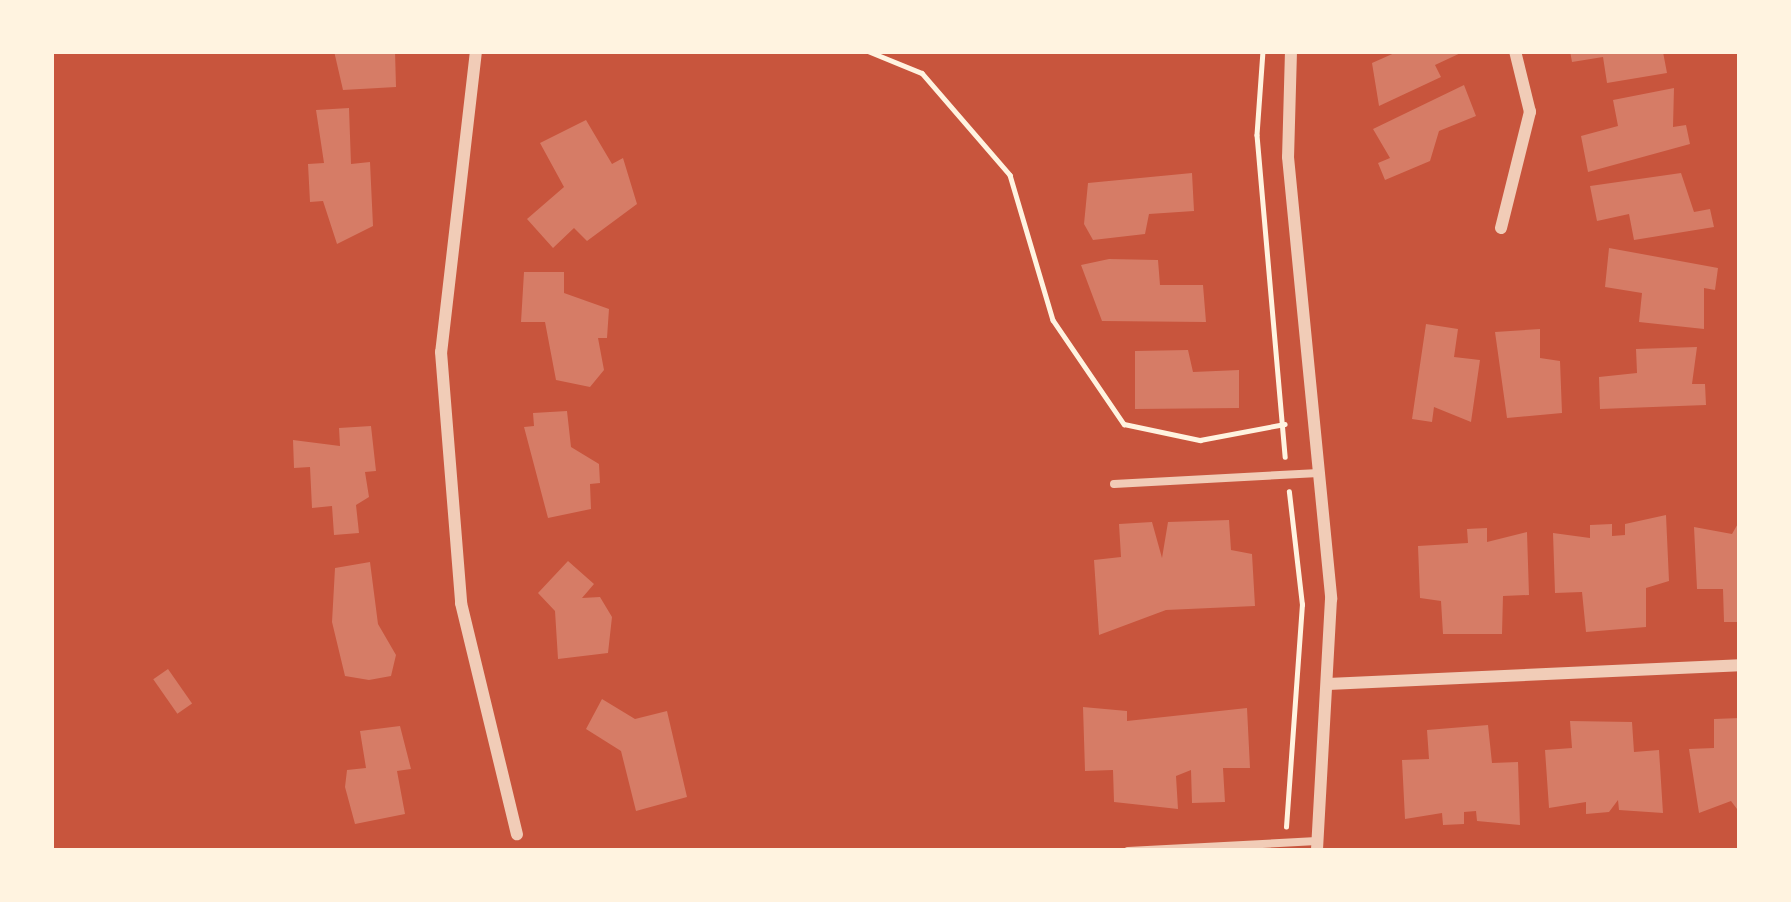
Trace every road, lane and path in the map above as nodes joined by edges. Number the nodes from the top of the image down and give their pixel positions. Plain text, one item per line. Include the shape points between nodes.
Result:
1 (476, 51) edge
2 (868, 51) edge
3 (1263, 51) edge
4 (1291, 51) edge
5 (1515, 51) edge
6 (1501, 228) dead end
7 (1285, 424) junction
8 (1321, 473) junction
9 (1287, 475) junction
10 (1114, 484) dead end
11 (1740, 665) edge
12 (1328, 684) junction
13 (518, 834) dead end
14 (1285, 842) junction
15 (1317, 846) edge
16 (1128, 851) edge

1 - 13 street via 441,352 461,604
2 - 7 path via 922,73 1010,175 1053,320 1124,424 1200,440
3 - 7 path via 1257,135
4 - 8 street via 1288,157
5 - 6 street via 1530,112
7 - 9 path
8 - 9 lane
8 - 12 street
9 - 10 lane
9 - 14 path via 1302,605
11 - 12 street
12 - 15 street
14 - 15 lane
14 - 16 lane

